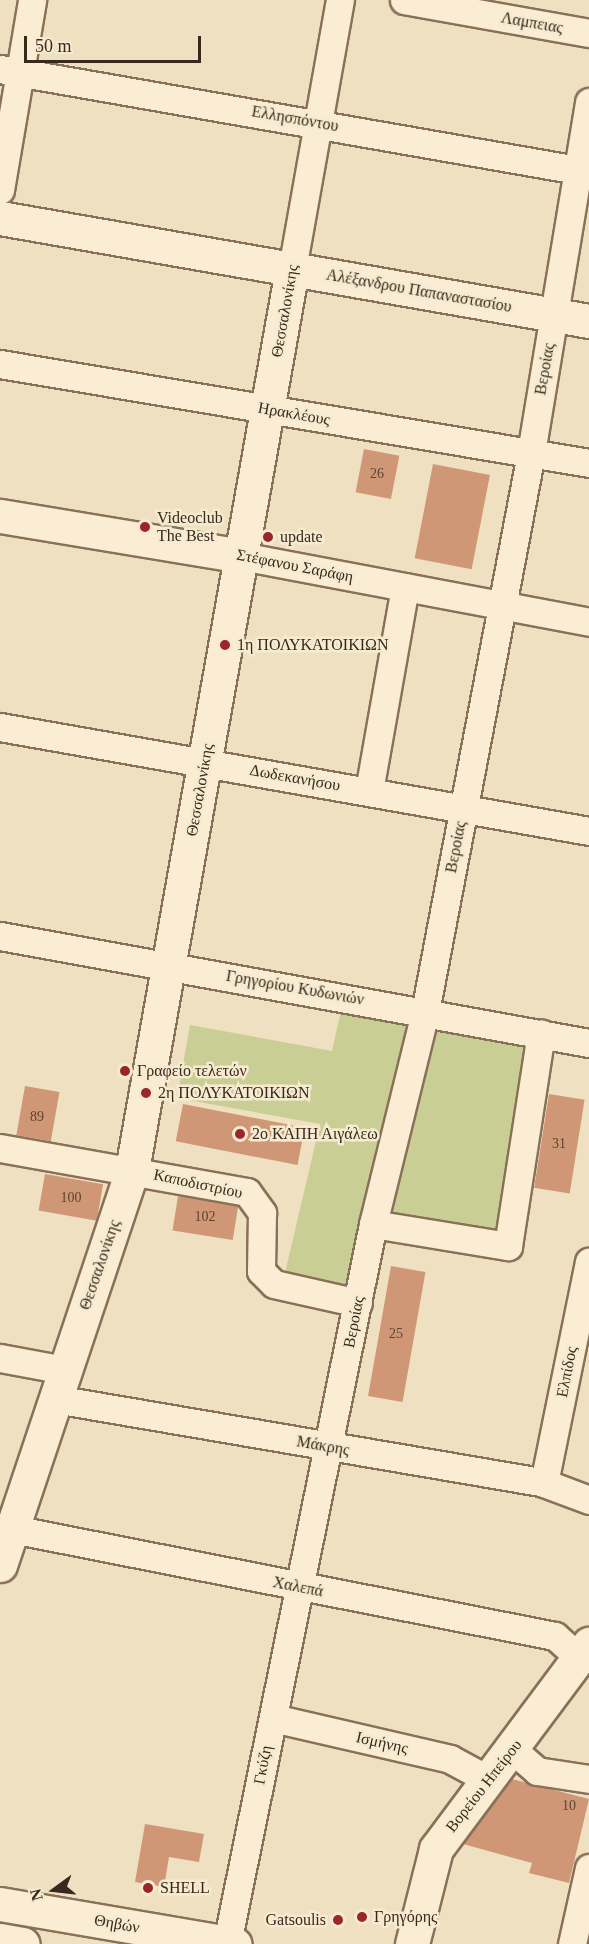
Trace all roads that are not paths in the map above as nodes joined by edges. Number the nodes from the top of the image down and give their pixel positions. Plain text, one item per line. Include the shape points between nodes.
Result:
1 (32, 0) edge
2 (340, 0) edge
3 (404, 0) edge
4 (589, 33) edge
5 (10, 70) edge
6 (589, 102) edge
7 (318, 123) junction
8 (584, 172) edge
9 (0, 190) edge
10 (0, 219) edge
11 (292, 269) junction
12 (555, 315) junction
13 (589, 321) edge
14 (0, 364) edge
15 (267, 409) junction
16 (531, 453) junction
17 (589, 463) edge
18 (0, 516) edge
19 (241, 556) junction
20 (405, 587) junction
21 (502, 604) junction
22 (589, 622) edge
23 (0, 726) edge
24 (204, 762) junction
25 (369, 791) junction
26 (464, 809) junction
27 (589, 831) edge
28 (0, 936) edge
29 (168, 965) junction
30 (424, 1012) junction
31 (542, 1034) junction
32 (589, 1043) edge
33 (0, 1148) edge
34 (132, 1170) junction
35 (373, 1224) junction
36 (589, 1263) edge
37 (358, 1303) junction
38 (0, 1358) edge
39 (60, 1384) junction
40 (329, 1448) junction
41 (544, 1482) junction
42 (589, 1500) edge
43 (12, 1529) junction
44 (0, 1565) edge
45 (299, 1587) junction
46 (583, 1650) edge
47 (273, 1718) junction
48 (513, 1750) junction
49 (487, 1779) junction
50 (589, 1779) edge
51 (589, 1872) edge
52 (0, 1904) edge
53 (0, 1940) edge
54 (231, 1943) edge
55 (23, 1944) edge
56 (412, 1944) edge
57 (572, 1944) edge

1 - 5 street
2 - 7 street, Θεσσαλονίκης
3 - 4 street, Λαμπειας
5 - 7 street, Ελλησπόντου
5 - 9 street
6 - 8 street, Βεροίας
7 - 8 street, Ελλησπόντου
7 - 11 street, Θεσσαλονίκης
8 - 12 street, Βεροίας
10 - 11 street, Αλέξανδρου Παπαναστασίου
11 - 12 street, Αλέξανδρου Παπαναστασίου
11 - 15 street, Θεσσαλονίκης
12 - 13 street, Αλέξανδρου Παπαναστασίου
12 - 16 street, Βεροίας
14 - 15 street, Ηρακλέους
15 - 16 street, Ηρακλέους
15 - 19 street, Θεσσαλονίκης
16 - 17 street, Ηρακλέους
16 - 21 street, Βεροίας
18 - 19 street, Στέφανου Σαράφη
19 - 20 street, Στέφανου Σαράφη
19 - 24 street, Θεσσαλονίκης
20 - 21 street, Στέφανου Σαράφη
20 - 25 street
21 - 22 street, Στέφανου Σαράφη
21 - 26 street, Βεροίας
23 - 24 street, Δωδεκανήσου
24 - 25 street, Δωδεκανήσου
24 - 29 street, Θεσσαλονίκης
25 - 26 street, Δωδεκανήσου
26 - 27 street, Δωδεκανήσου
26 - 30 street, Βεροίας
28 - 29 street, Γρηγορίου Κυδωνιών
29 - 30 street, Γρηγορίου Κυδωνιών
29 - 34 street, Θεσσαλονίκης
30 - 31 street, Γρηγορίου Κυδωνιών
30 - 35 street, Βεροίας
31 - 32 street, Γρηγορίου Κυδωνιών
31 - 35 street via 508,1246
33 - 34 street, Καποδιστρίου
34 - 37 street, Καποδιστρίου via 248,1192 262,1212 261,1270 274,1284
34 - 39 street, Θεσσαλονίκης
35 - 37 street, Βεροίας
36 - 41 street, Ελπίδος
37 - 40 street, Βεροίας
38 - 39 street, Μάκρης
39 - 40 street, Μάκρης
39 - 43 street, Θεσσαλονίκης
40 - 41 street, Μάκρης
40 - 45 street, Βεροίας
41 - 42 street, Μάκρης
43 - 44 street, Θεσσαλονίκης
43 - 45 street, Χαλεπά
45 - 46 street, Χαλεπά via 555,1635
45 - 47 street, Γκύζη
46 - 48 street, Βορείου Ηπείρου
47 - 49 street, Ισμήνης via 450,1759
47 - 54 street, Γκύζη
48 - 49 street, Βορείου Ηπείρου
48 - 50 street via 537,1771
49 - 56 street, Βορείου Ηπείρου via 436,1849
51 - 57 street
52 - 54 street, Θηβών
53 - 55 street

